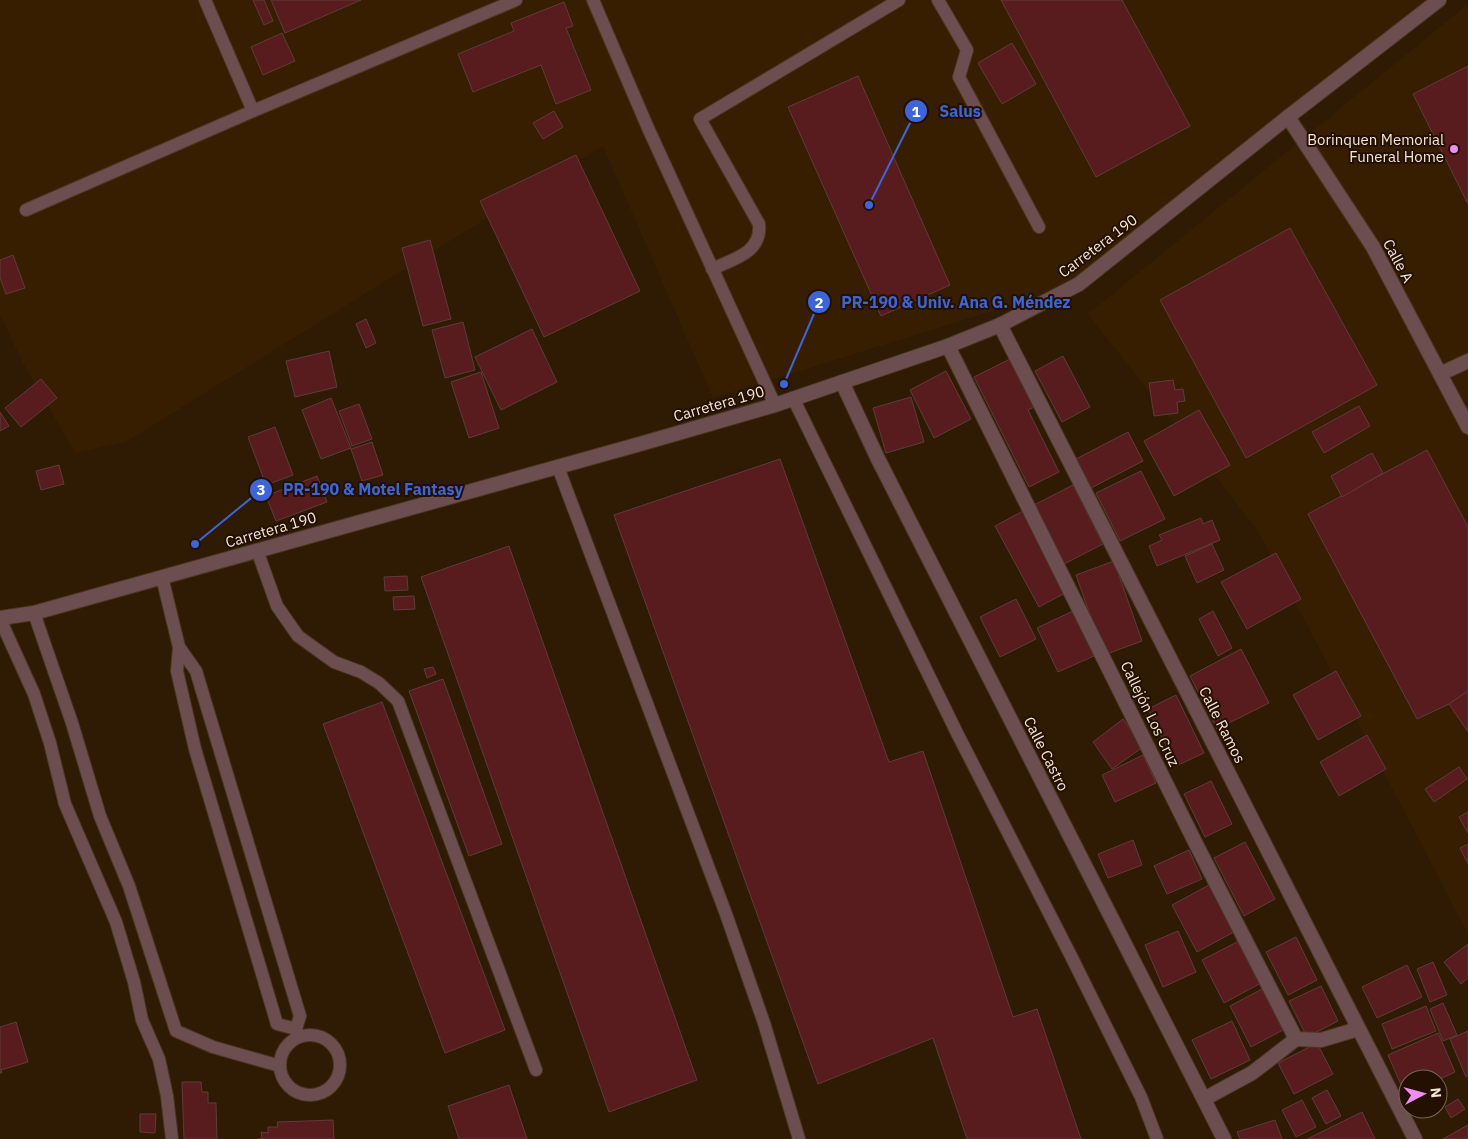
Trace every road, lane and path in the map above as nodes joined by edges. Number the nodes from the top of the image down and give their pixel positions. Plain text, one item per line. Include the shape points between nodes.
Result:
1 (206, 0) edge
2 (516, 0) edge
3 (593, 0) edge
4 (899, 0) edge
5 (938, 0) edge
6 (1439, 0) edge
7 (253, 111) junction
8 (1288, 117) junction
9 (26, 210) dead end
10 (1039, 226) dead end
11 (712, 269) junction
12 (1000, 325) junction
13 (948, 346) junction
14 (1468, 361) edge
15 (1440, 374) junction
16 (842, 382) junction
17 (793, 398) junction
18 (775, 405) junction
19 (1468, 427) edge
20 (558, 467) junction
21 (257, 550) junction
22 (162, 577) junction
23 (34, 612) junction
24 (0, 619) edge
25 (179, 647) junction
26 (1358, 1028) junction
27 (297, 1033) junction
28 (1296, 1039) junction
29 (280, 1066) junction
30 (536, 1070) dead end
31 (1204, 1099) junction
32 (172, 1139) edge
33 (799, 1139) edge
34 (1158, 1139) edge
35 (1224, 1139) edge
36 (1415, 1139) edge

1 - 7 lane
2 - 7 lane
3 - 11 lane
4 - 11 lane via 700,119 760,231 751,250
5 - 10 lane via 967,50 959,77
6 - 8 street, Carretera 190
7 - 9 lane
8 - 12 street, Carretera 190 via 1079,284
8 - 15 street, Calle A via 1373,247
11 - 18 lane
12 - 13 street, Carretera 190
12 - 26 street, Calle Ramos
13 - 16 street, Carretera 190
13 - 28 street, Callejón Los Cruz
14 - 15 street
15 - 19 street, Calle A
16 - 17 street, Carretera 190
16 - 31 street, Calle Castro via 878,459
17 - 18 street, Carretera 190
17 - 34 lane via 957,733 1124,1062
18 - 20 street, Carretera 190
20 - 21 street, Carretera 190
20 - 33 lane via 726,914 764,1023
21 - 22 street, Carretera 190
21 - 30 lane via 277,606 298,636 334,662 379,683 398,701
22 - 23 street, Carretera 190
22 - 25 lane
23 - 24 street, Carretera 190
23 - 29 lane via 100,816 129,886 176,1032
24 - 32 lane via 34,694 65,804 116,922 142,1020 159,1059
25 - 27 lane via 196,671 300,1016
25 - 27 lane via 177,671 195,749 277,1024
26 - 28 street via 1321,1040
26 - 36 street, Calle Ramos
27 - 29 lane via 285,1049
27 - 29 lane via 316,1035 331,1044 339,1059 337,1077 326,1090 300,1093 286,1082
28 - 31 street via 1252,1073
31 - 35 street, Calle Castro

